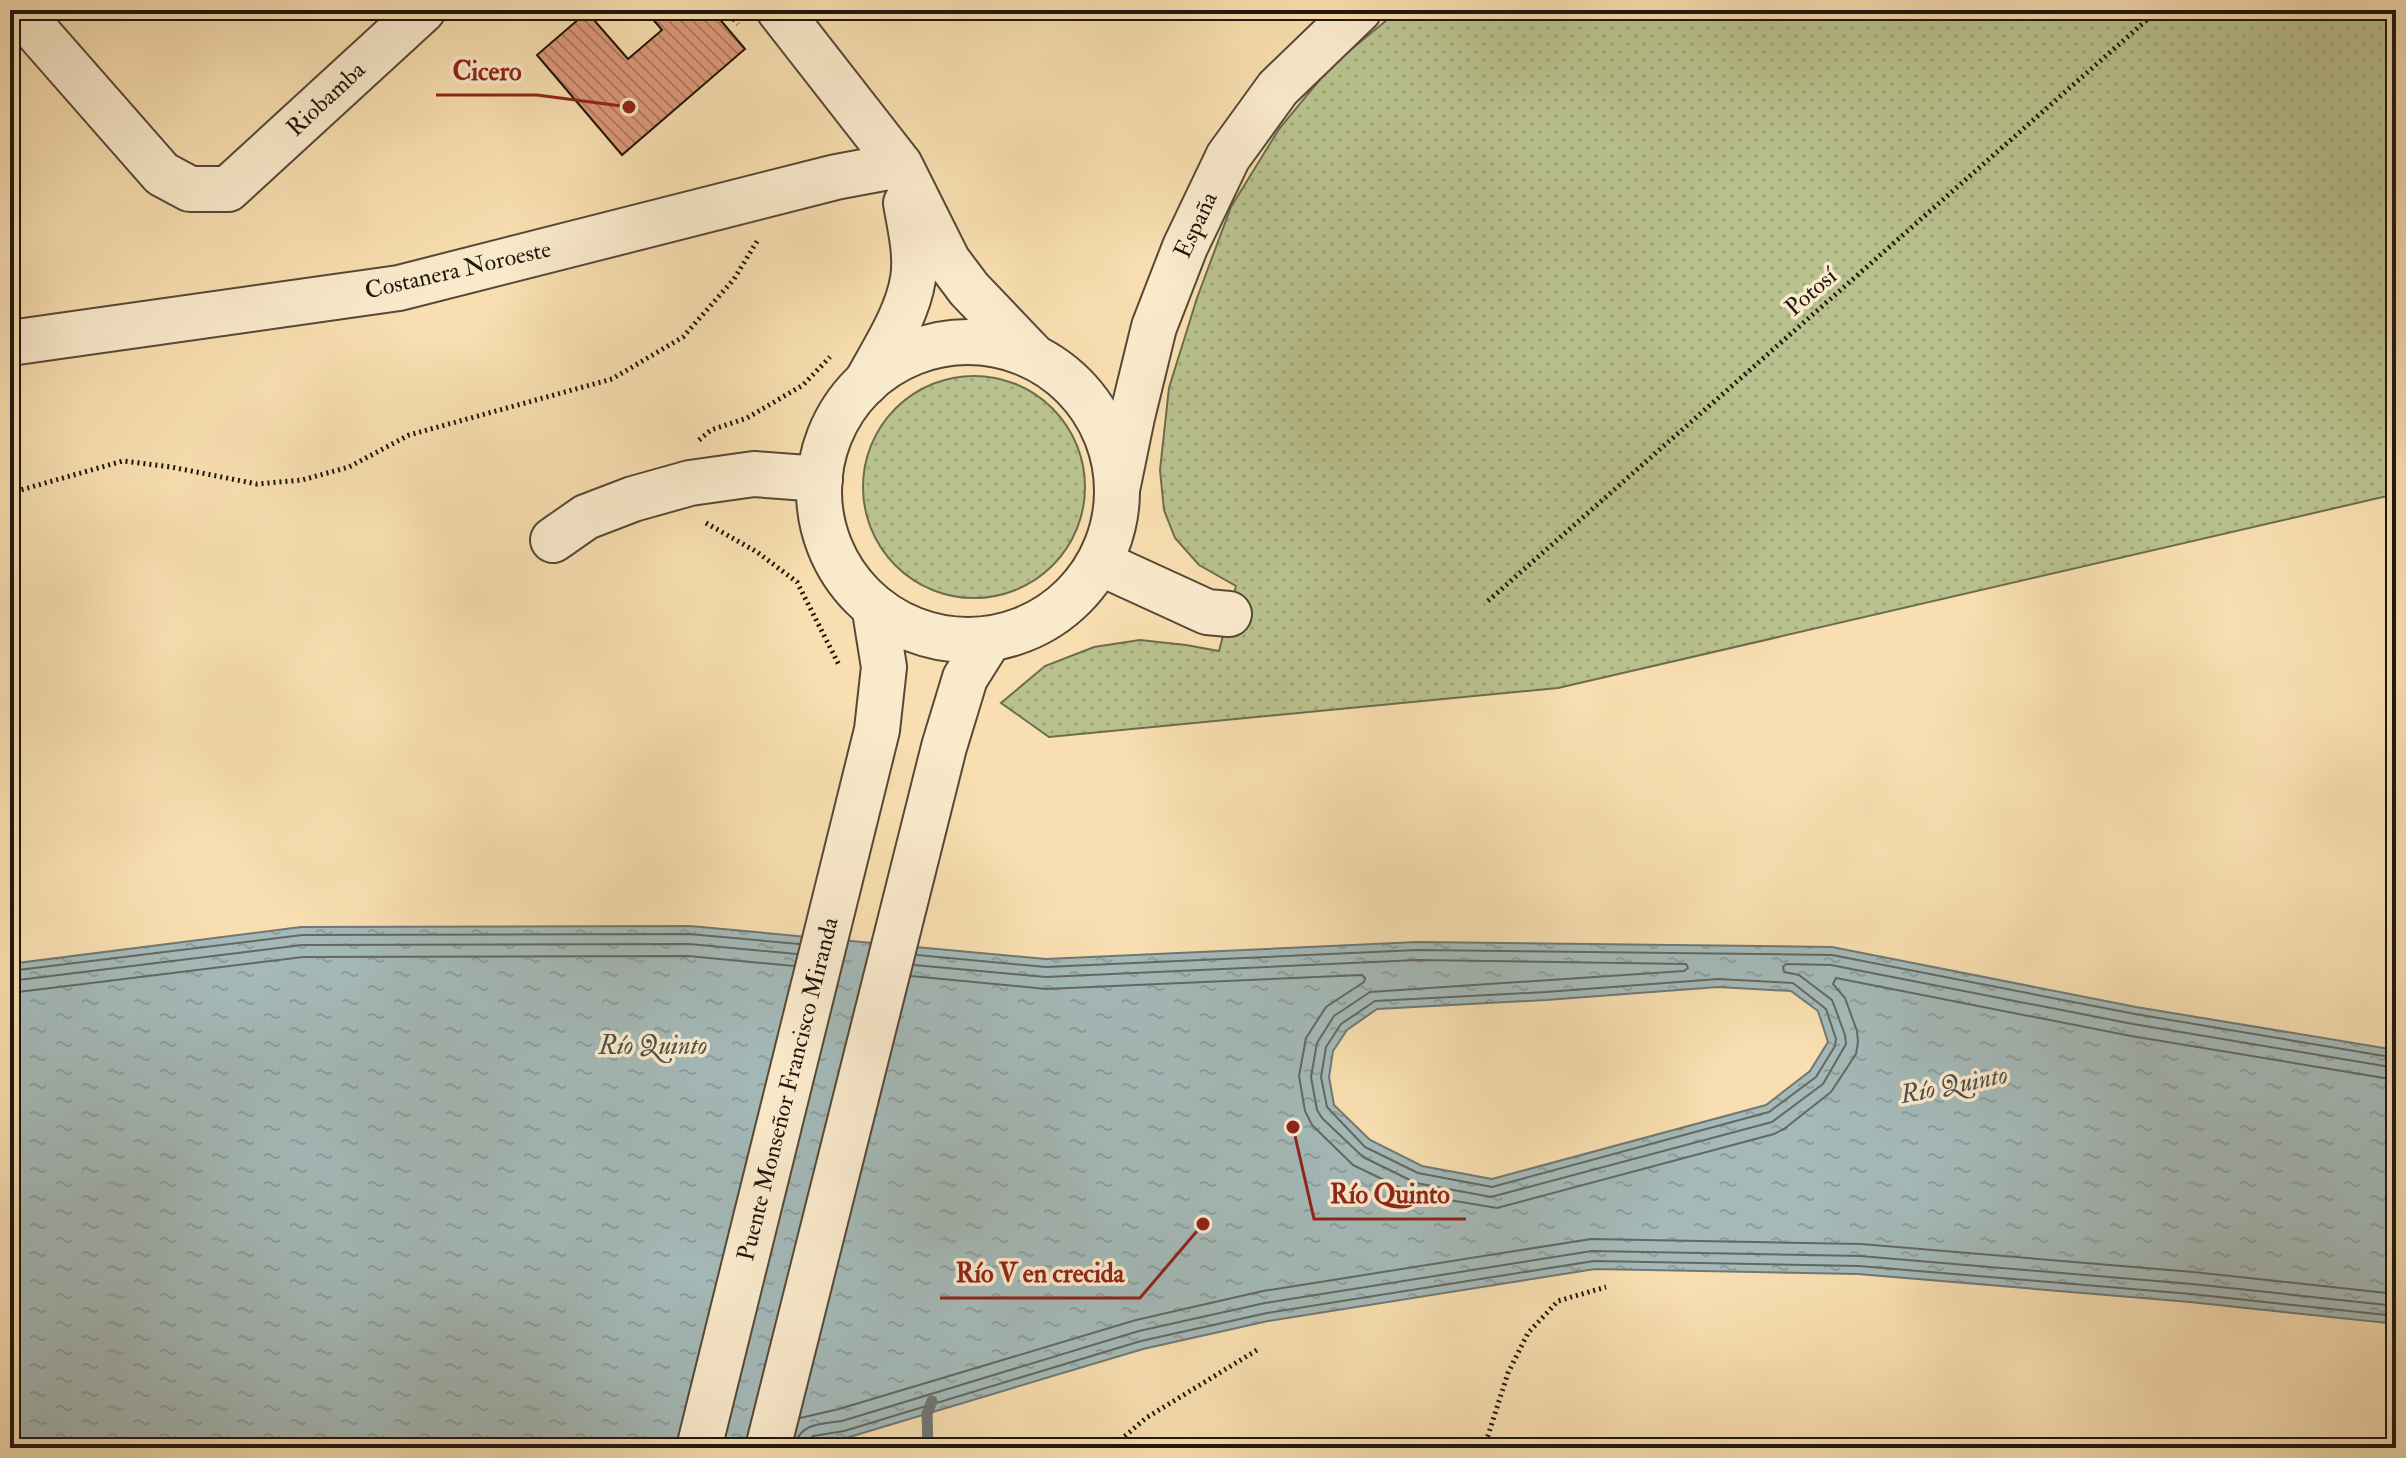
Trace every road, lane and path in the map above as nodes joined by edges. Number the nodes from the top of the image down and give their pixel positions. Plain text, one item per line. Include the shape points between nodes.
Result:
1 (18, 10) edge
2 (423, 10) edge
3 (726, 10) edge
4 (1359, 10) edge
5 (2158, 10) edge
6 (762, 22) edge
7 (900, 165) junction
8 (789, 189) junction
9 (10, 343) edge
10 (839, 348) dead end
11 (1031, 354) junction
12 (866, 383) junction
13 (820, 479) junction
14 (690, 483) junction
15 (1118, 485) junction
16 (10, 493) edge
17 (553, 540) dead end
18 (1100, 563) junction
19 (1488, 601) dead end
20 (875, 611) junction
21 (1229, 614) dead end
22 (989, 640) junction
23 (840, 667) dead end
24 (1606, 1287) dead end
25 (1257, 1350) dead end
26 (699, 1448) edge
27 (768, 1448) edge
28 (1111, 1448) edge
29 (1484, 1448) edge

1 - 2 street, Riobamba via 162,174 190,189 228,189
3 - 6 path
4 - 15 street, España via 1278,88 1228,157 1154,327
5 - 19 path, Potosí
6 - 7 street
7 - 8 street, Costanera Noroeste
7 - 11 street via 948,261
7 - 12 street via 913,278 900,319
8 - 9 street, Costanera Noroeste via 399,288
8 - 16 path via 734,279 683,337 612,379 409,435 349,467 302,480 257,484 123,461
10 - 14 path via 803,385 747,418 711,430 685,451
11 - 12 street via 990,340 924,345
11 - 15 street via 1062,373 1085,401 1104,436
12 - 13 street via 845,406 821,459
13 - 14 street via 754,474
13 - 20 street via 819,516 833,558
14 - 17 street via 586,517
14 - 23 path via 704,522 797,582
15 - 18 street via 1114,532
18 - 21 street via 1207,612
18 - 22 street via 1051,615
20 - 22 street via 945,639
20 - 26 street, Puente Monseñor Francisco Miranda via 884,667 877,730
22 - 27 street via 965,678 944,747
24 - 29 path via 1558,1301 1528,1333 1508,1373
25 - 28 path via 1146,1418

